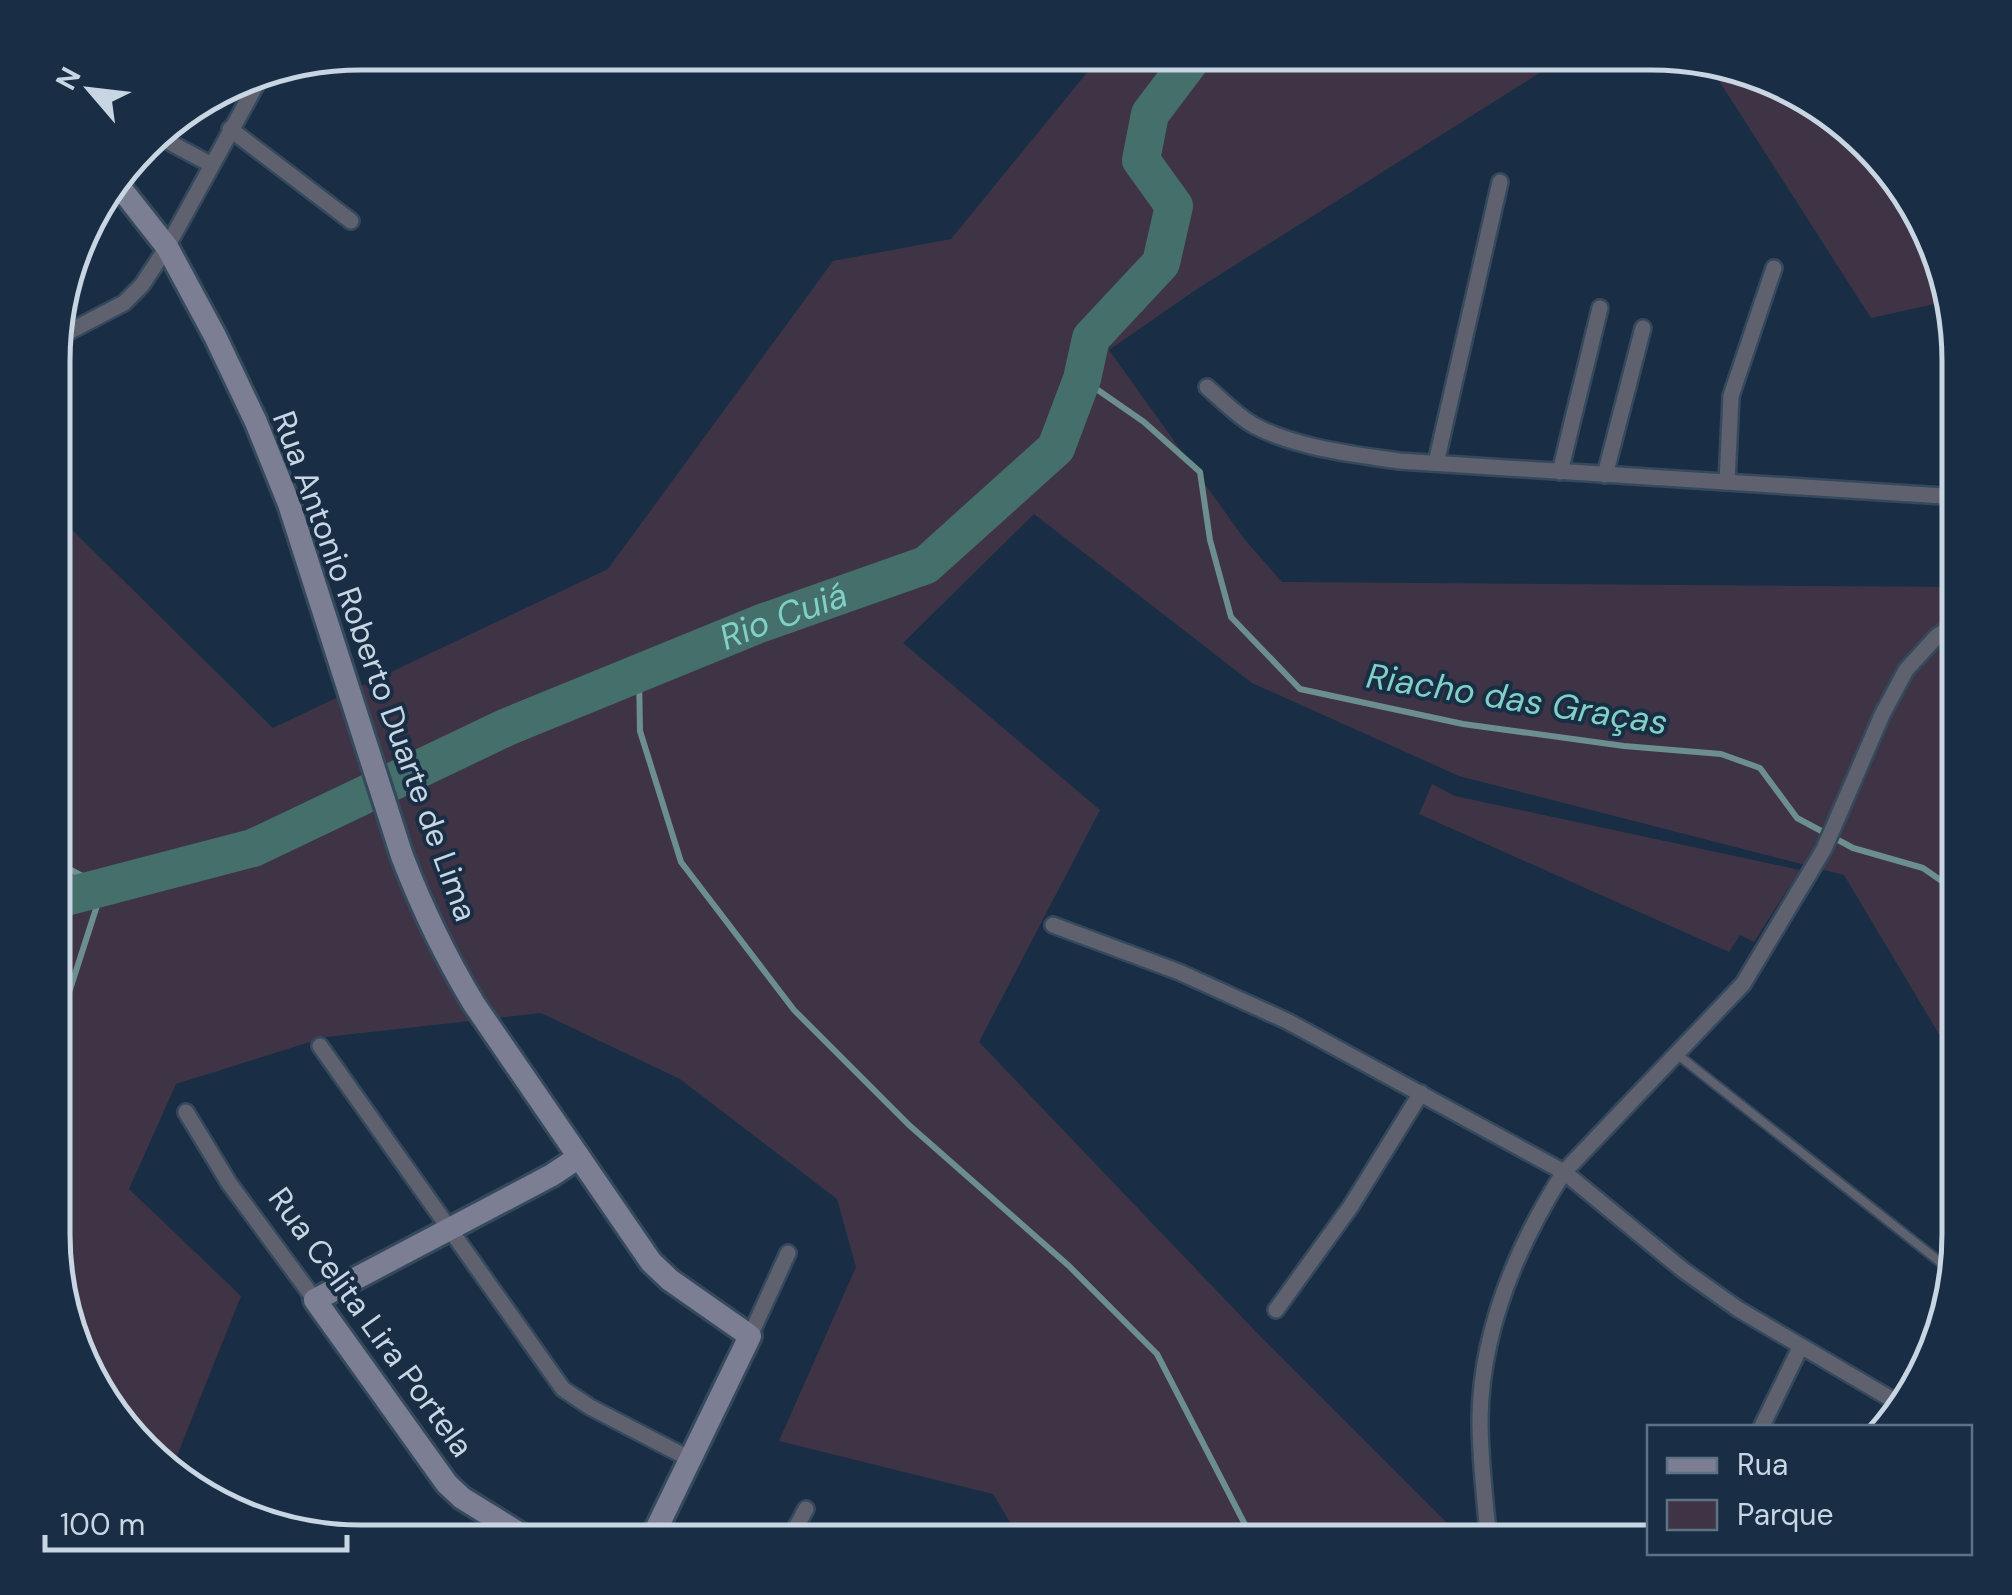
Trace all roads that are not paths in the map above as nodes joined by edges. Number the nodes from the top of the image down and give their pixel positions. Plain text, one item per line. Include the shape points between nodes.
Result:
1 (251, 92) edge
2 (230, 129) junction
3 (169, 142) edge
4 (210, 164) junction
5 (1500, 182) dead end
6 (124, 193) edge
7 (351, 222) dead end
8 (167, 248) junction
9 (1774, 268) dead end
10 (1600, 308) dead end
11 (1643, 328) dead end
12 (72, 330) edge
13 (1206, 388) dead end
14 (1436, 463) junction
15 (1560, 472) junction
16 (1605, 475) junction
17 (1727, 482) junction
18 (1942, 496) edge
19 (1942, 633) edge
20 (1053, 925) dead end
21 (320, 1046) dead end
22 (1678, 1056) junction
23 (1421, 1093) junction
24 (186, 1112) dead end
25 (584, 1164) junction
26 (1564, 1172) junction
27 (450, 1228) junction
28 (788, 1252) dead end
29 (1940, 1262) edge
30 (316, 1300) junction
31 (1276, 1310) dead end
32 (750, 1336) junction
33 (1800, 1348) junction
34 (1890, 1399) edge
35 (1762, 1425) edge
36 (688, 1458) junction
37 (806, 1509) dead end
38 (504, 1524) edge
39 (658, 1524) edge
40 (798, 1524) edge
41 (1488, 1525) edge

1 - 2 street
2 - 4 street
2 - 7 street
3 - 4 street
4 - 8 street
5 - 14 street
6 - 8 main road, Rua Antonio Roberto Duarte de Lima
8 - 12 street via 124,302
8 - 25 main road, Rua Antonio Roberto Duarte de Lima via 283,488 422,911
9 - 17 street via 1731,396
10 - 15 street
11 - 16 street
13 - 14 street via 1253,425 1279,436 1348,453
14 - 15 street
15 - 16 street
16 - 17 street
17 - 18 street
19 - 22 street via 1906,670 1824,849 1743,984
20 - 23 street via 1288,1021
21 - 27 street
22 - 26 street
22 - 29 lane
23 - 26 street
23 - 31 street via 1352,1206
24 - 30 street, Rua Celita Lira Portela via 229,1183
25 - 27 main road
25 - 32 main road, Rua Antonio Roberto Duarte de Lima via 651,1262
26 - 33 street via 1683,1270
26 - 41 street via 1499,1302 1485,1364 1480,1418
27 - 30 main road
27 - 36 street via 563,1388
28 - 32 street
30 - 38 main road, Rua Celita Lira Portela via 447,1484
32 - 36 main road
33 - 34 street
33 - 35 street
36 - 39 main road
37 - 40 street

